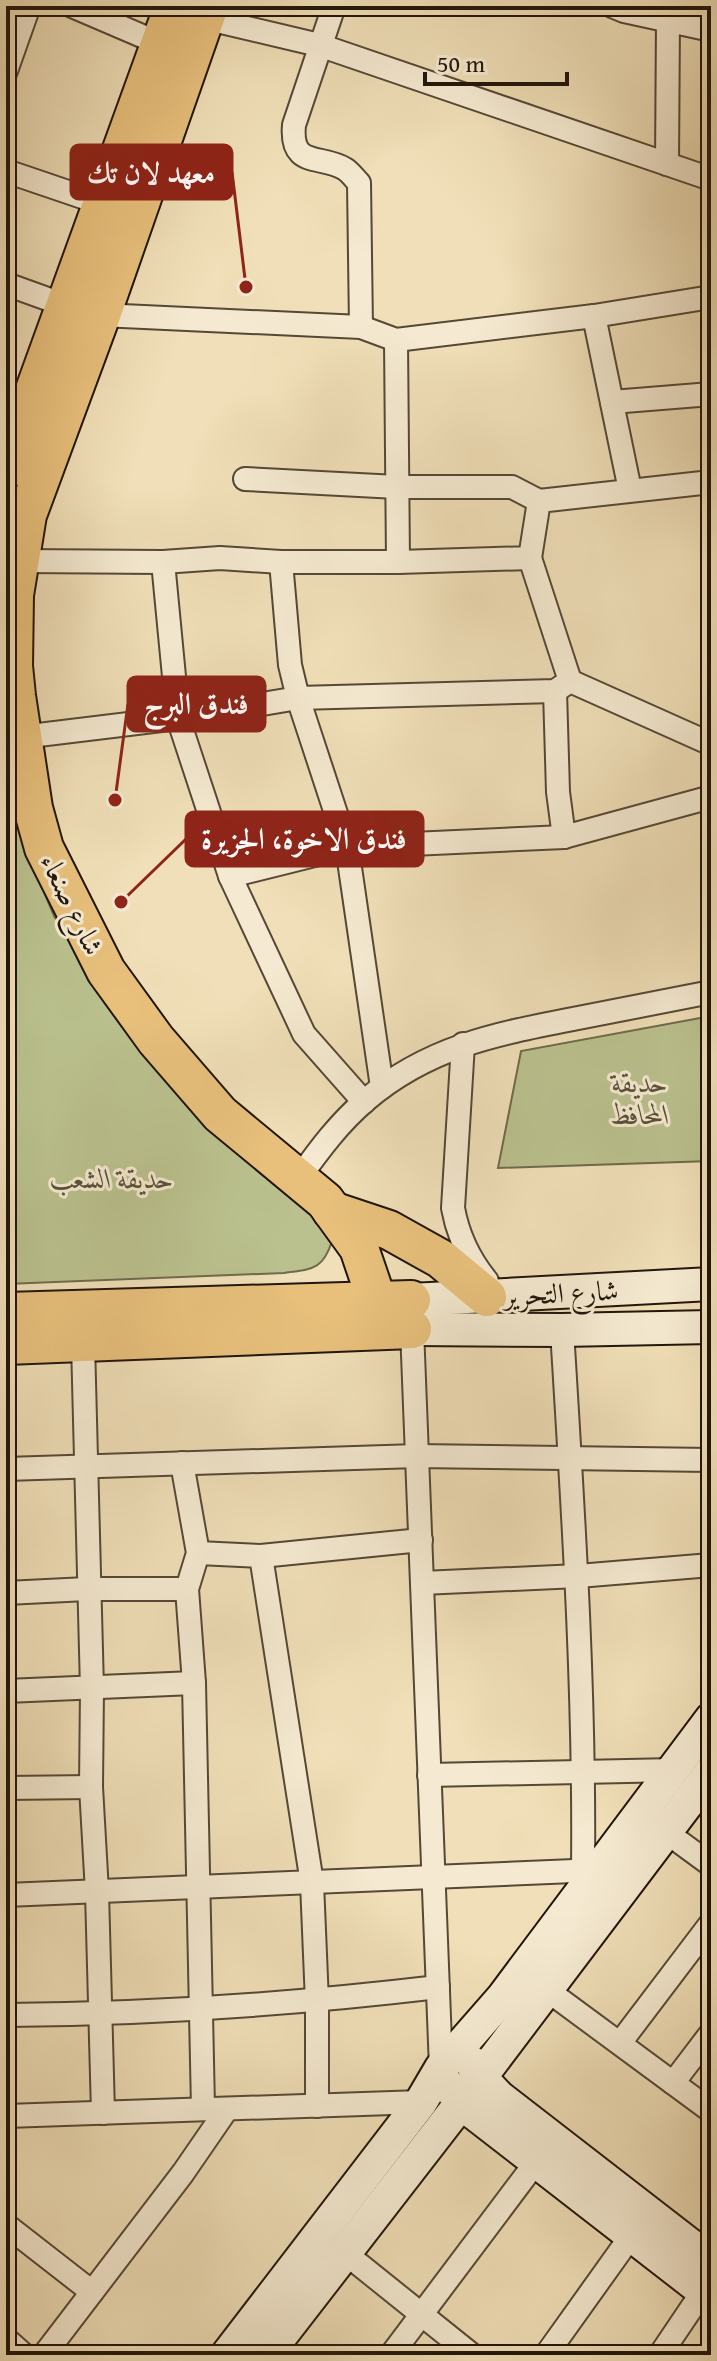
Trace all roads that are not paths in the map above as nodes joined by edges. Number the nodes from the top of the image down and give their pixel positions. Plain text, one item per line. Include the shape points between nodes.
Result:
1 (29, 6) edge
2 (72, 6) edge
3 (334, 6) edge
4 (620, 8) edge
5 (668, 19) junction
6 (182, 21) edge
7 (711, 30) edge
8 (319, 45) junction
9 (6, 71) edge
10 (667, 164) junction
11 (6, 171) edge
12 (711, 179) edge
13 (103, 204) junction
14 (6, 284) edge
15 (711, 297) edge
16 (84, 310) junction
17 (594, 316) junction
18 (361, 327) junction
19 (396, 340) junction
20 (711, 394) edge
21 (612, 402) junction
22 (6, 470) edge
23 (245, 479) dead end
24 (711, 482) edge
25 (397, 487) junction
26 (630, 490) junction
27 (539, 501) junction
28 (530, 558) junction
29 (19, 561) junction
30 (163, 562) junction
31 (281, 562) junction
32 (398, 562) junction
33 (10, 657) edge
34 (563, 686) junction
35 (298, 698) junction
36 (178, 718) junction
37 (22, 737) junction
38 (711, 744) edge
39 (711, 797) edge
40 (564, 837) junction
41 (347, 847) junction
42 (230, 876) junction
43 (711, 992) edge
44 (463, 1044) junction
45 (382, 1087) junction
46 (364, 1102) junction
47 (299, 1178) junction
48 (332, 1211) junction
49 (711, 1284) edge
50 (495, 1296) junction
51 (400, 1310) junction
52 (6, 1312) edge
53 (711, 1327) edge
54 (562, 1330) junction
55 (83, 1343) junction
56 (6, 1345) edge
57 (417, 1456) junction
58 (570, 1458) junction
59 (711, 1460) edge
60 (182, 1463) junction
61 (86, 1466) junction
62 (6, 1469) edge
63 (421, 1540) junction
64 (198, 1553) junction
65 (261, 1556) junction
66 (711, 1565) edge
67 (578, 1576) junction
68 (422, 1583) junction
69 (87, 1589) junction
70 (187, 1589) junction
71 (6, 1593) edge
72 (194, 1683) junction
73 (92, 1689) junction
74 (6, 1691) edge
75 (711, 1719) edge
76 (675, 1770) junction
77 (584, 1771) junction
78 (711, 1772) edge
79 (429, 1775) junction
80 (91, 1787) junction
81 (6, 1788) edge
82 (666, 1832) junction
83 (711, 1865) edge
84 (590, 1870) junction
85 (434, 1878) junction
86 (310, 1883) junction
87 (200, 1889) junction
88 (97, 1892) junction
89 (6, 1895) edge
90 (711, 1923) edge
91 (437, 1959) junction
92 (438, 1987) junction
93 (547, 1990) junction
94 (317, 2002) junction
95 (200, 2010) junction
96 (101, 2014) junction
97 (6, 2015) edge
98 (711, 2033) edge
99 (620, 2043) junction
100 (461, 2044) junction
101 (441, 2068) junction
102 (481, 2078) junction
103 (673, 2083) junction
104 (421, 2102) junction
105 (461, 2103) junction
106 (317, 2106) junction
107 (203, 2108) junction
108 (227, 2109) junction
109 (711, 2111) edge
110 (103, 2113) junction
111 (6, 2116) edge
112 (536, 2162) junction
113 (6, 2225) edge
114 (631, 2236) junction
115 (345, 2253) junction
116 (708, 2283) edge
117 (92, 2292) junction
118 (421, 2315) junction
119 (6, 2339) edge
120 (279, 2351) edge
121 (24, 2355) edge
122 (44, 2355) edge
123 (227, 2355) edge
124 (391, 2355) edge
125 (472, 2355) edge
126 (546, 2355) edge
127 (660, 2355) edge

1 - 9 street
2 - 6 street
3 - 8 street
4 - 5 street
5 - 7 street
5 - 10 street
6 - 8 street
6 - 13 highway, شارع صنعاء
6 - 16 highway, شارع صنعاء
8 - 10 street
8 - 18 street via 293,139 299,152 346,169 359,183
10 - 12 street
11 - 13 street
13 - 16 highway, شارع صنعاء
14 - 16 street
15 - 17 street
16 - 18 street
16 - 22 highway, شارع صنعاء
16 - 29 highway, شارع صنعاء
17 - 19 street
17 - 21 street
18 - 19 street
19 - 25 street
20 - 21 street
21 - 26 street
23 - 25 street
24 - 26 street
25 - 27 street via 512,487
25 - 32 street
26 - 27 street
27 - 28 street
28 - 32 street
28 - 34 street
29 - 30 street
29 - 33 highway, شارع صنعاء
30 - 31 street
30 - 36 street
31 - 32 street
31 - 35 street
33 - 37 highway, شارع صنعاء
34 - 35 street
34 - 38 street
34 - 40 street via 558,792
35 - 36 street
35 - 41 street
36 - 37 street
36 - 42 street
37 - 47 highway, شارع صنعاء via 44,848 106,971 220,1114
39 - 40 street
40 - 41 street
41 - 42 street
41 - 45 street
42 - 46 street via 304,1034
43 - 44 street
44 - 45 street
44 - 50 street via 453,1208 468,1254
45 - 46 street
46 - 47 street via 328,1137
47 - 48 highway, شارع صنعاء
48 - 50 highway via 389,1230
48 - 51 highway, شارع صنعاء
49 - 50 main road, شارع التحرير
50 - 51 main road, شارع التحرير
51 - 52 highway
51 - 54 main road, شارع التحرير
51 - 55 highway
51 - 57 street
53 - 54 main road, شارع التحرير
54 - 58 street
55 - 56 highway
55 - 61 street
57 - 58 street
57 - 60 street
57 - 63 street
58 - 59 street
58 - 67 street
60 - 61 street
60 - 64 street
61 - 62 street
61 - 69 street
63 - 65 street
63 - 68 street
64 - 65 street
64 - 70 street
65 - 86 street
66 - 67 street
67 - 68 street
67 - 77 street
68 - 79 street
69 - 70 street
69 - 71 street
69 - 73 street
70 - 72 street
72 - 73 street
72 - 87 street
73 - 74 street
73 - 80 street
75 - 76 main road
76 - 77 street
76 - 84 main road
77 - 79 street
77 - 84 street
78 - 82 main road
79 - 85 street
80 - 81 street
80 - 88 street
82 - 83 street
82 - 93 main road
84 - 85 street
84 - 100 main road via 503,1997
85 - 86 street
85 - 91 street
86 - 87 street
86 - 94 street
87 - 88 street
87 - 95 street
88 - 89 street
88 - 96 street
90 - 99 street
91 - 92 street
91 - 100 street
92 - 94 street
92 - 101 street
93 - 99 street
93 - 102 main road
94 - 95 street
94 - 106 street
95 - 96 street
95 - 107 street
96 - 97 street
96 - 110 street
98 - 103 street
99 - 103 street
100 - 101 main road
100 - 102 main road
101 - 104 main road
101 - 105 main road
102 - 105 main road
102 - 116 main road
103 - 109 street
104 - 106 street
104 - 123 main road
105 - 112 main road
105 - 115 main road
106 - 108 street
107 - 108 street
107 - 110 street
108 - 117 street
110 - 111 street
112 - 114 main road
112 - 118 street
113 - 117 street
114 - 116 main road
114 - 126 street
115 - 118 street
115 - 120 main road
116 - 127 street
117 - 122 street
118 - 124 street
118 - 125 street
119 - 121 street

